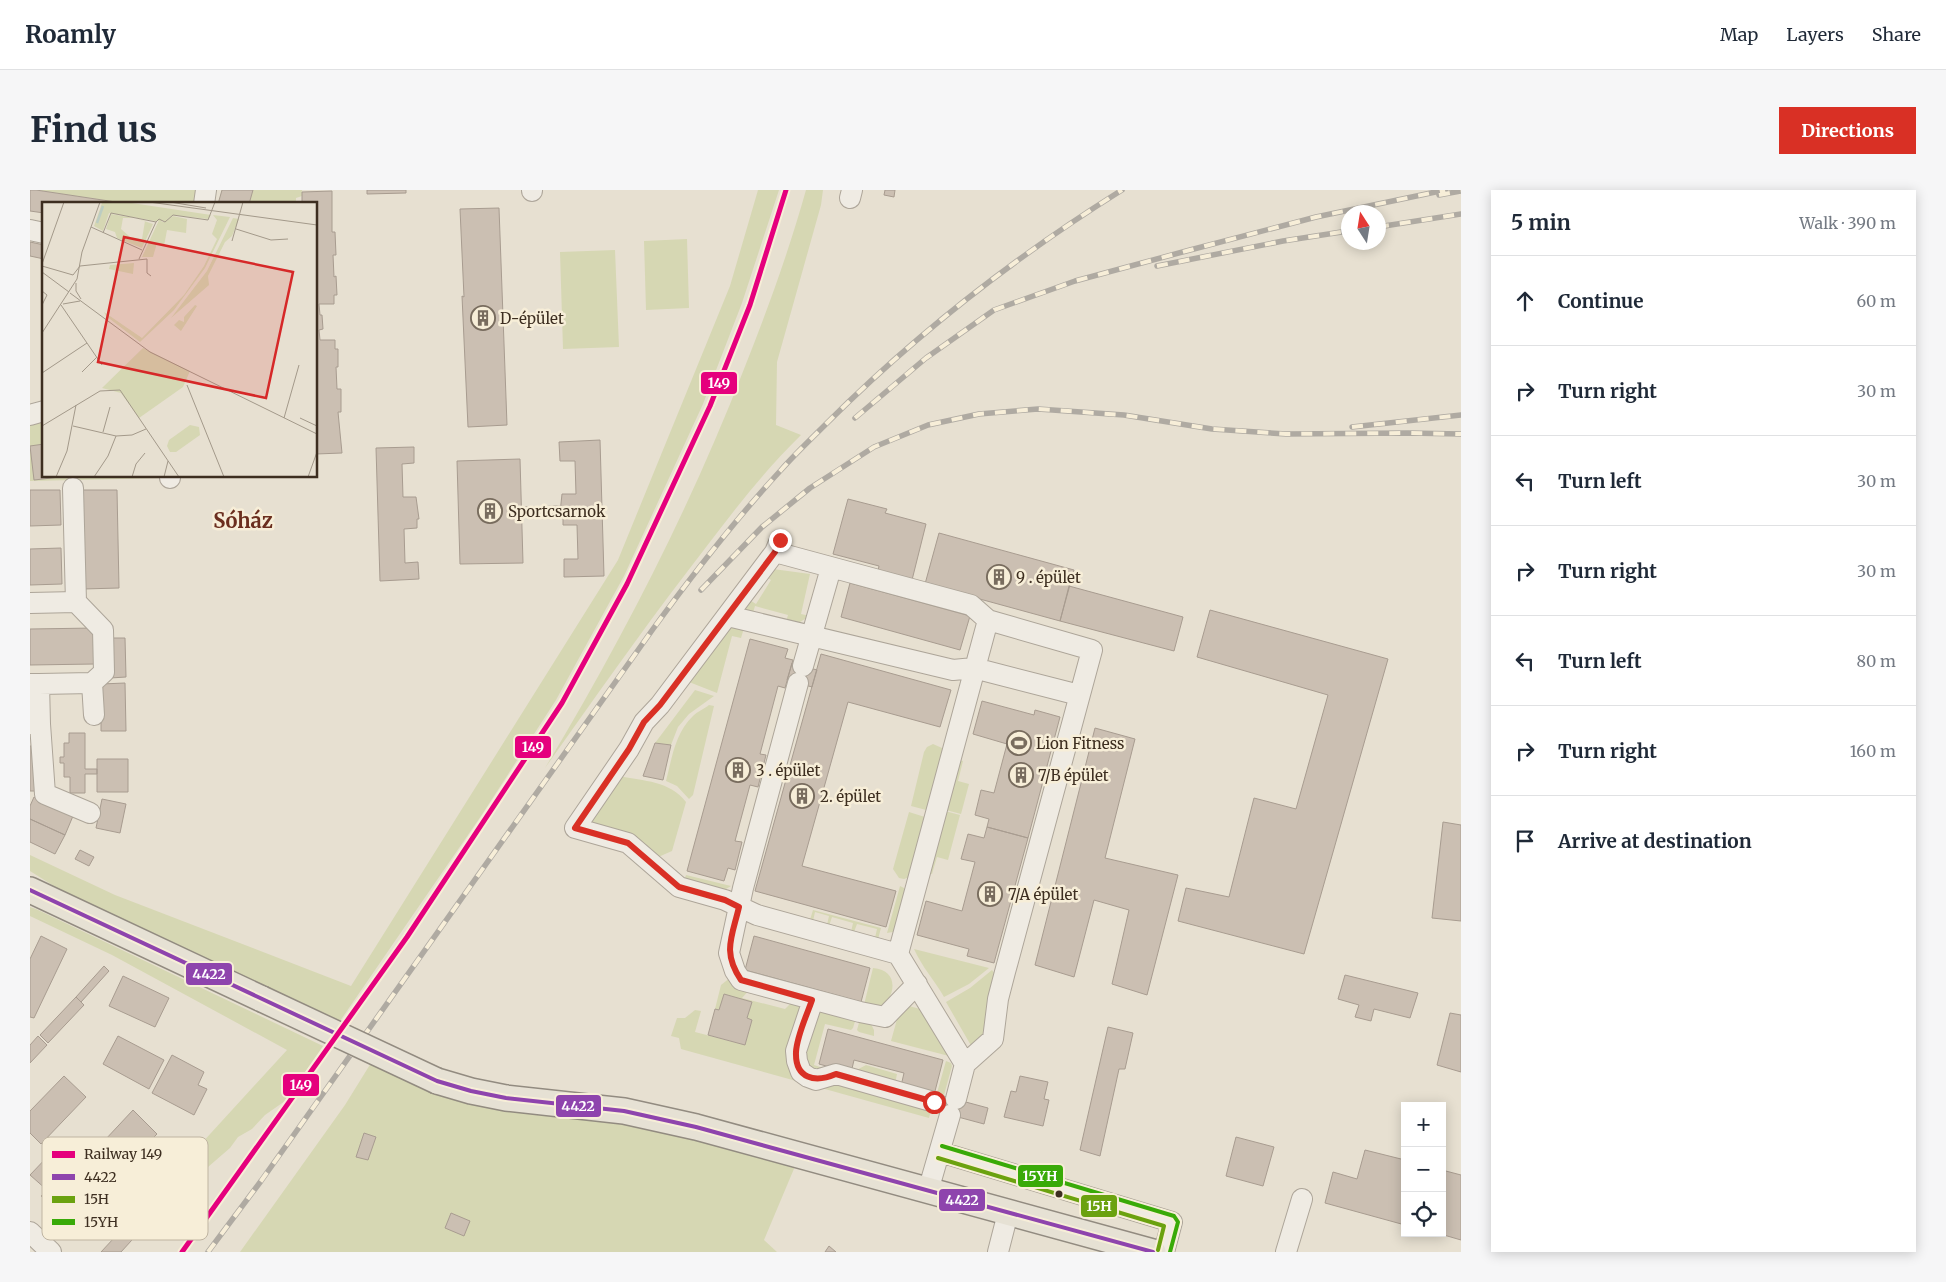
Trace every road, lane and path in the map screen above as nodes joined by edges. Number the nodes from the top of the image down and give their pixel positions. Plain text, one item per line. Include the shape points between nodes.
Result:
1 (72, 488) dead end
2 (831, 568) junction
3 (76, 602) junction
4 (30, 603) edge
5 (728, 616) junction
6 (988, 620) junction
7 (810, 636) junction
8 (974, 668) junction
9 (92, 683) junction
10 (34, 684) edge
11 (1080, 695) junction
12 (94, 715) dead end
13 (35, 724) edge
14 (90, 813) dead end
15 (30, 890) edge
16 (739, 907) junction
17 (898, 954) junction
18 (917, 984) junction
19 (812, 1000) junction
20 (965, 1064) junction
21 (934, 1102) dead end
22 (940, 1152) junction
23 (928, 1191) junction
24 (1302, 1199) dead end
25 (1008, 1212) junction
26 (30, 1232) edge
27 (51, 1252) edge
28 (998, 1252) edge
29 (1153, 1252) edge
30 (1164, 1252) edge
31 (1286, 1252) edge

1 - 3 street
2 - 5 street via 777,546
2 - 6 street via 971,605
2 - 7 street
3 - 4 street
3 - 9 street via 104,630 104,672
5 - 7 street
5 - 16 street via 644,722 575,828 628,843 679,887
6 - 8 street
6 - 11 street via 1092,650
7 - 8 street via 953,670
7 - 16 street
8 - 11 street
8 - 17 street
9 - 10 street
9 - 12 street
10 - 13 street
11 - 20 street via 998,999 993,1039
13 - 14 street via 45,794
15 - 23 main road, bridge via 437,1081 506,1098 633,1113 696,1127
16 - 17 street
16 - 19 street via 729,953 741,980
17 - 18 street
18 - 19 street via 885,1017
18 - 20 street
19 - 21 street via 796,1051 801,1072 816,1080 836,1074
20 - 22 street
22 - 23 street
22 - 30 street via 1172,1222
23 - 25 main road
24 - 31 street
25 - 28 street
25 - 29 main road
26 - 27 street

